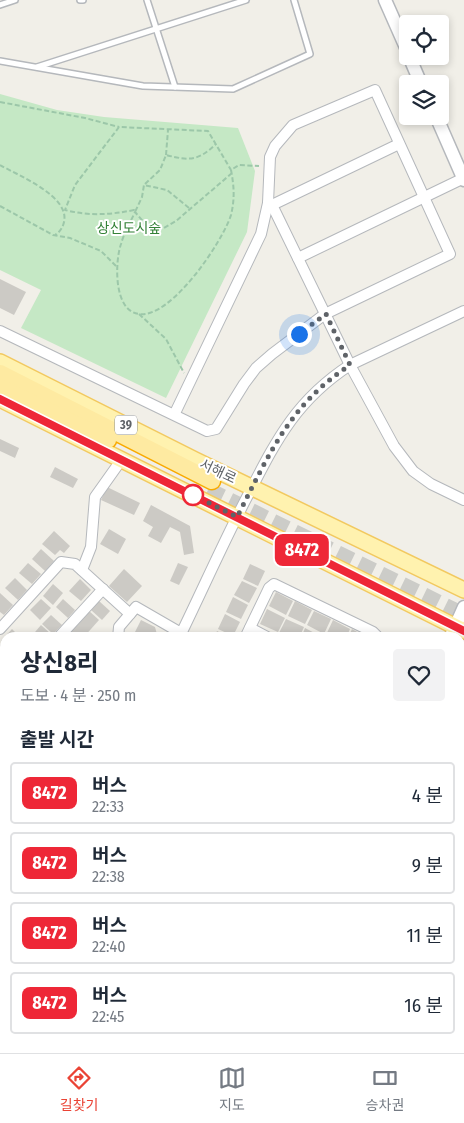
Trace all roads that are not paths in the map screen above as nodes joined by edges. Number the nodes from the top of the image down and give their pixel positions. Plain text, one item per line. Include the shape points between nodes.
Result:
1 (15, 0) edge
2 (147, 0) edge
3 (246, 0) edge
4 (294, 0) edge
5 (384, 0) edge
6 (0, 5) edge
7 (156, 29) junction
8 (399, 32) edge
9 (0, 61) edge
10 (35, 68) junction
11 (175, 87) junction
12 (440, 125) edge
13 (399, 144) junction
14 (464, 179) edge
15 (424, 197) junction
16 (270, 204) junction
17 (298, 258) junction
18 (464, 311) edge
19 (326, 314) junction
20 (0, 331) edge
21 (0, 362) edge
22 (350, 365) junction
23 (0, 373) edge
24 (0, 388) edge
25 (0, 399) edge
26 (175, 413) junction
27 (122, 459) junction
28 (209, 485) junction
29 (252, 487) junction
30 (464, 500) edge
31 (237, 517) junction
32 (82, 570) junction
33 (103, 589) junction
34 (464, 590) edge
35 (464, 607) edge
36 (130, 614) junction
37 (0, 629) edge
38 (64, 632) edge
39 (119, 632) edge
40 (175, 632) edge
41 (181, 632) edge
42 (247, 632) edge
43 (374, 632) edge
44 (456, 632) edge

1 - 6 lane
2 - 7 lane
3 - 7 lane
4 - 11 lane via 310,54 233,89
5 - 8 street
7 - 10 lane
7 - 11 lane
9 - 10 lane
10 - 11 lane via 143,86
12 - 14 street
13 - 15 street
13 - 16 street
13 - 16 street via 375,90 293,125 275,146 270,158
14 - 15 street
15 - 17 street
15 - 19 street via 450,254
16 - 17 street
16 - 26 street via 261,234
17 - 19 street
18 - 22 street
19 - 22 street
19 - 26 street via 256,368 216,429 207,431
20 - 26 street
21 - 28 main road, 서해로 / 39
22 - 29 street via 294,414
22 - 30 street via 394,446 413,471
23 - 28 highway, 서해로 / 39
24 - 28 highway, 서해로 / 39
25 - 27 main road, 서해로 / 39
27 - 28 main road, 서해로 / 39
27 - 32 street via 95,497 91,547
28 - 29 main road, 서해로 / 39
28 - 31 main road, 서해로 / 39
29 - 31 street
29 - 34 main road, 서해로 / 39
31 - 41 street
31 - 44 main road, 서해로 / 39
32 - 33 street
32 - 37 street via 75,564 61,562
33 - 36 street
33 - 38 street
35 - 44 street
36 - 39 street
36 - 40 street via 136,607
42 - 43 street via 270,585 274,584

